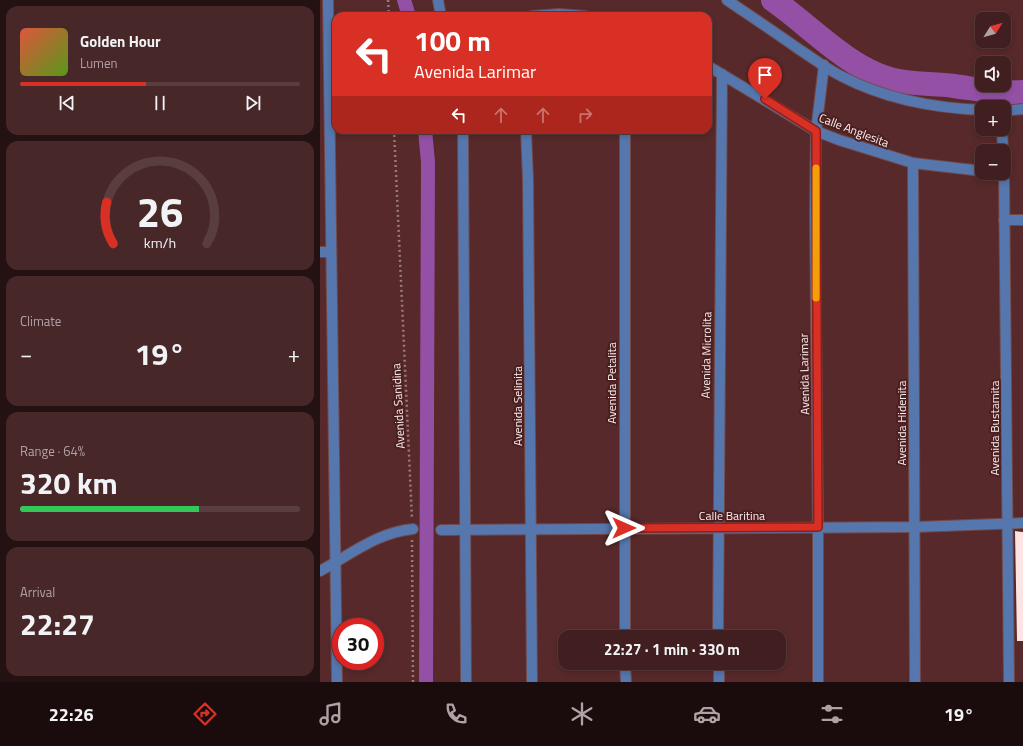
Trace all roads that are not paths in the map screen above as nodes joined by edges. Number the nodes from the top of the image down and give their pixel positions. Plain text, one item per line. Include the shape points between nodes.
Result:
1 (328, 0) edge
2 (438, 0) edge
3 (728, 0) edge
4 (440, 12) edge
5 (824, 65) junction
6 (712, 68) edge
7 (722, 74) junction
8 (975, 109) edge
9 (1023, 109) edge
10 (1011, 110) edge
11 (816, 131) junction
12 (462, 134) edge
13 (526, 134) edge
14 (624, 134) edge
15 (913, 163) junction
16 (975, 170) edge
17 (1004, 180) edge
18 (1004, 220) junction
19 (1023, 220) edge
20 (320, 252) edge
21 (331, 252) junction
22 (1007, 522) junction
23 (1023, 523) edge
24 (818, 527) junction
25 (915, 527) junction
26 (624, 528) junction
27 (718, 528) junction
28 (413, 529) road end
29 (441, 530) dead end
30 (465, 530) junction
31 (530, 530) junction
32 (334, 563) junction
33 (320, 571) edge
34 (625, 630) edge
35 (718, 630) edge
36 (625, 670) edge
37 (718, 670) edge
38 (337, 682) edge
39 (466, 682) edge
40 (532, 682) edge
41 (626, 682) edge
42 (719, 682) edge
43 (818, 682) edge
44 (915, 682) edge
45 (1009, 682) edge

1 - 21 street
2 - 4 street
3 - 5 street
5 - 8 street via 840,76 879,93 932,105
5 - 11 street, Avenida Larimar
6 - 7 street, Calle Anglesita
7 - 11 street, Calle Anglesita
7 - 27 street, Avenida Microlita
9 - 10 street
11 - 15 street, Calle Anglesita via 862,149
11 - 24 street, Avenida Larimar
12 - 30 street
13 - 31 street, Avenida Selinita
14 - 26 street, Avenida Petalita
15 - 16 street, Calle Anglesita
15 - 25 street, Avenida Hidenita
17 - 18 street, Avenida Bustamita
18 - 19 street
18 - 22 street, Avenida Bustamita
20 - 21 street
21 - 32 street
22 - 23 street, Calle Baritina
22 - 25 street, Calle Baritina
22 - 45 street, Avenida Bustamita
24 - 25 street, Calle Baritina
24 - 27 street, Calle Baritina
24 - 43 street, Avenida Larimar
25 - 44 street, Avenida Hidenita
26 - 27 street, Calle Baritina
26 - 31 street, Calle Baritina
26 - 34 street, Avenida Petalita
27 - 35 street, Avenida Microlita
28 - 32 street via 394,532
29 - 30 street, Calle Baritina
30 - 31 street, Calle Baritina
30 - 39 street
31 - 40 street, Avenida Selinita
32 - 33 street
32 - 38 street
36 - 41 street
37 - 42 street

